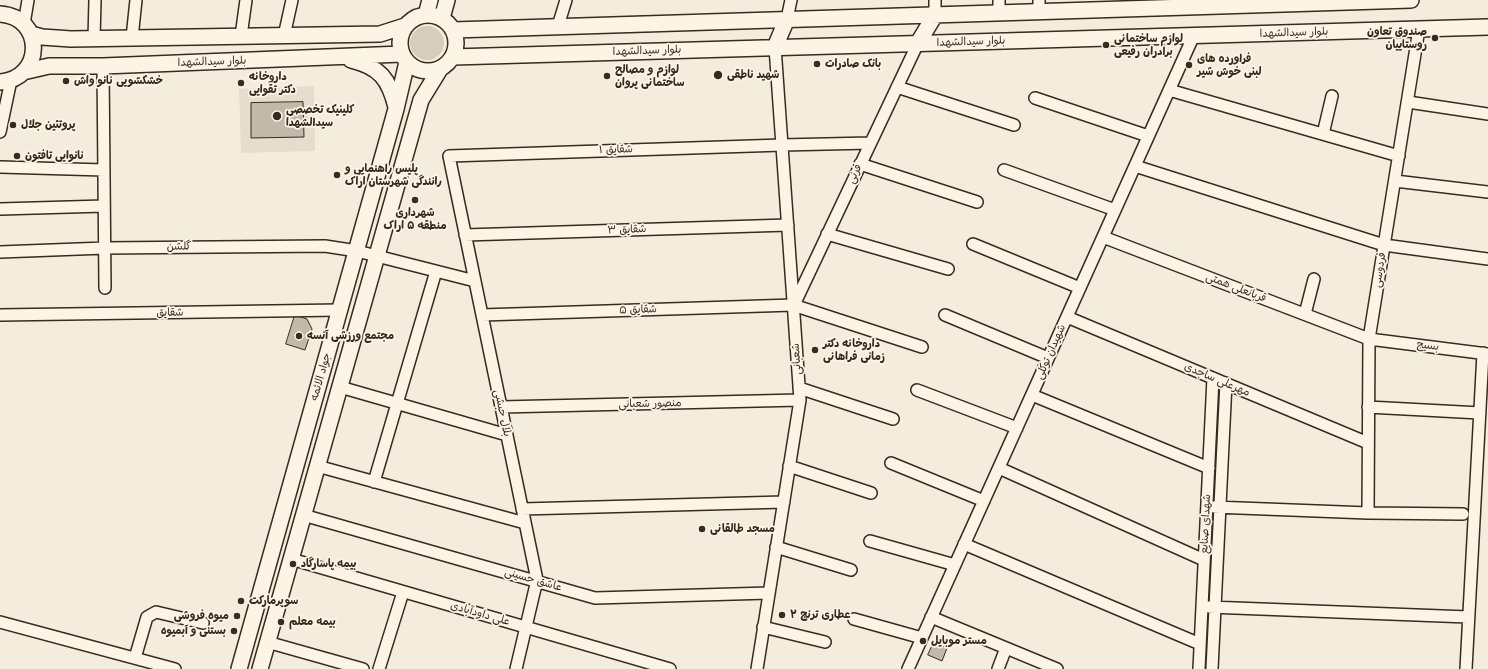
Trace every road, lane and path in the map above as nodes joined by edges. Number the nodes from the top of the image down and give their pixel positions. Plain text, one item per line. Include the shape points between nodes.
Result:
1 (28, 0) edge
2 (96, 0) edge
3 (136, 0) edge
4 (246, 0) edge
5 (292, 0) edge
6 (430, 0) edge
7 (447, 0) edge
8 (566, 0) edge
9 (791, 0) edge
10 (1390, 0) edge
11 (1411, 0) edge
12 (1207, 3) edge
13 (1157, 4) edge
14 (999, 6) edge
15 (1039, 6) edge
16 (935, 7) edge
17 (0, 14) edge
18 (426, 15) junction
19 (442, 18) junction
20 (787, 19) junction
21 (405, 26) junction
22 (558, 26) junction
23 (1488, 27) edge
24 (27, 29) junction
25 (1419, 29) junction
26 (453, 30) junction
27 (1194, 35) junction
28 (240, 36) junction
29 (284, 36) junction
30 (132, 38) junction
31 (94, 39) junction
32 (918, 43) junction
33 (776, 47) junction
34 (338, 57) junction
35 (453, 57) junction
36 (404, 58) junction
37 (103, 66) junction
38 (440, 69) junction
39 (11, 78) edge
40 (897, 87) junction
41 (1169, 90) junction
42 (1332, 96) dead end
43 (1035, 98) dead end
44 (1408, 102) junction
45 (396, 109) junction
46 (1488, 114) edge
47 (1014, 125) dead end
48 (0, 132) edge
49 (1323, 134) junction
50 (1148, 136) junction
51 (870, 143) junction
52 (782, 144) junction
53 (449, 156) joint
54 (1399, 156) junction
55 (860, 164) junction
56 (1135, 166) junction
57 (0, 167) edge
58 (104, 170) junction
59 (1004, 170) dead end
60 (1395, 181) junction
61 (1488, 192) edge
62 (977, 202) dead end
63 (104, 206) junction
64 (0, 209) edge
65 (1115, 210) junction
66 (788, 225) junction
67 (827, 234) junction
68 (465, 235) junction
69 (1103, 237) junction
70 (973, 244) dead end
71 (1384, 245) junction
72 (105, 248) junction
73 (357, 251) junction
74 (0, 252) edge
75 (377, 256) junction
76 (1488, 260) edge
77 (948, 269) dead end
78 (436, 271) junction
79 (1314, 278) dead end
80 (475, 281) junction
81 (105, 288) dead end
82 (1080, 288) junction
83 (793, 305) junction
84 (340, 310) junction
85 (1304, 314) junction
86 (0, 315) edge
87 (482, 315) junction
88 (946, 315) dead end
89 (1067, 317) junction
90 (1369, 339) junction
91 (922, 348) dead end
92 (1486, 354) edge
93 (1048, 358) junction
94 (1213, 378) junction
95 (1226, 384) junction
96 (340, 387) junction
97 (799, 388) junction
98 (917, 390) dead end
99 (1032, 395) junction
100 (800, 400) junction
101 (397, 404) junction
102 (501, 407) junction
103 (1368, 407) junction
104 (1212, 413) junction
105 (1480, 413) junction
106 (1225, 414) junction
107 (892, 419) dead end
108 (1017, 428) junction
109 (507, 435) junction
110 (1368, 443) junction
111 (891, 464) dead end
112 (317, 466) junction
113 (789, 466) junction
114 (999, 468) junction
115 (1209, 468) junction
116 (374, 482) junction
117 (872, 493) dead end
118 (984, 501) junction
119 (784, 502) junction
120 (1207, 507) junction
121 (1220, 507) junction
122 (522, 509) junction
123 (1368, 513) junction
124 (1463, 514) dead end
125 (303, 515) junction
126 (525, 523) junction
127 (870, 541) dead end
128 (964, 544) junction
129 (776, 547) junction
130 (291, 559) junction
131 (1204, 560) junction
132 (955, 565) junction
133 (851, 570) dead end
134 (537, 580) junction
135 (402, 592) junction
136 (769, 593) junction
137 (1202, 607) junction
138 (1215, 608) junction
139 (931, 617) junction
140 (1468, 617) junction
141 (854, 619) dead end
142 (0, 622) edge
143 (203, 624) dead end
144 (763, 627) junction
145 (526, 628) junction
146 (922, 638) junction
147 (267, 642) junction
148 (825, 642) dead end
149 (1200, 644) junction
150 (1006, 648) junction
151 (134, 658) junction
152 (175, 669) edge
153 (239, 669) edge
154 (260, 669) edge
155 (363, 669) edge
156 (379, 669) edge
157 (516, 669) edge
158 (670, 669) edge
159 (756, 669) edge
160 (908, 669) edge
161 (998, 669) edge
162 (1057, 669) edge
163 (1199, 669) edge
164 (1212, 669) edge
165 (1466, 669) edge

1 - 24 street
2 - 31 street
3 - 30 street
4 - 28 street
5 - 29 street
6 - 18 main road
7 - 19 main road
8 - 22 street
9 - 20 street
10 - 11 main road
10 - 12 main road
12 - 13 main road
13 - 15 main road
14 - 15 main road
14 - 16 main road
16 - 20 main road
16 - 32 main road
17 - 24 main road via 12,16
18 - 19 main road
18 - 21 main road via 411,20
19 - 26 main road
20 - 22 main road
20 - 33 main road
21 - 29 main road via 380,34
21 - 36 main road via 400,40
22 - 26 main road
23 - 25 main road, بلوار سیدالشهدا
24 - 31 main road via 42,37
24 - 39 main road via 34,47 33,54 28,67
25 - 27 main road, بلوار سیدالشهدا
25 - 44 street, فردوسی
26 - 35 main road via 456,48
27 - 32 main road, بلوار سیدالشهدا
27 - 41 street, شهیدان توکلی
28 - 29 main road
28 - 30 main road
30 - 31 main road
32 - 33 main road, بلوار سیدالشهدا
32 - 40 street, قرنی
33 - 35 main road, بلوار سیدالشهدا
33 - 52 street, شعبانی
34 - 36 main road, بلوار سیدالشهدا
34 - 37 main road, بلوار سیدالشهدا
34 - 45 main road via 376,69 392,90
35 - 38 main road
36 - 38 main road via 414,68 422,71
36 - 45 main road, جواد الائمه
37 - 39 main road, بلوار سیدالشهدا via 49,66
37 - 58 street
38 - 75 main road, جواد الائمه via 421,100
39 - 48 street
40 - 47 street
40 - 51 street, قرنی
41 - 49 street
41 - 50 street, شهیدان توکلی
42 - 49 street
43 - 50 street
44 - 46 street
44 - 54 street, فردوسی
45 - 73 main road, جواد الائمه
49 - 54 street
50 - 56 street, شهیدان توکلی
51 - 52 street
51 - 55 street, قرنی
52 - 53 street, شقایق ۱
52 - 66 street, شعبانی
53 - 68 street, بلال حبشی
54 - 60 street, فردوسی
55 - 62 street
55 - 67 street, قرنی
56 - 65 street, شهیدان توکلی
56 - 71 street
57 - 58 street
58 - 63 street
59 - 65 street
60 - 61 street
60 - 71 street, فردوسی
63 - 64 street
63 - 72 street
65 - 69 street, شهیدان توکلی
66 - 68 street, شقایق ۳
66 - 83 street, شعبانی
67 - 77 street
67 - 83 street, قرنی
68 - 80 street, بلال حبشی
69 - 82 street, شهیدان توکلی
69 - 85 street, قربانعلی همتی
70 - 82 street
71 - 76 street
71 - 90 street, فردوسی
72 - 73 street, گلشن via 325,246
72 - 74 street, گلشن
72 - 81 street
73 - 75 street, گلشن
73 - 84 main road, جواد الائمه
75 - 78 street, گلشن
75 - 96 main road, جواد الائمه
78 - 80 street, گلشن
78 - 101 street
79 - 85 street
80 - 87 street, بلال حبشی
82 - 89 street, شهیدان توکلی
83 - 87 street, شقایق ۵
83 - 91 street
83 - 97 street, شعبانی
84 - 86 street, شقایق
84 - 153 main road, جواد الائمه
85 - 90 street, قربانعلی همتی
87 - 102 street, بلال حبشی
88 - 93 street
89 - 93 street, شهیدان توکلی
89 - 94 street, مهرعلی ساجدی
90 - 92 street, بسیج
90 - 103 street, فردوسی
92 - 105 street
93 - 99 street, شهیدان توکلی
94 - 95 street, مهرعلی ساجدی
94 - 104 street, شهدای صنایع
95 - 106 street, شهدای صنایع
95 - 110 street, مهرعلی ساجدی
96 - 101 street
96 - 112 main road, جواد الائمه
97 - 100 street, شعبانی
97 - 107 street
98 - 108 street
99 - 108 street, شهیدان توکلی
99 - 115 street
100 - 102 street, منصور شعبانی
100 - 113 street, شعبانی
101 - 109 street
101 - 116 street
102 - 109 street, بلال حبشی
103 - 105 street
103 - 110 street, فردوسی
104 - 106 street
104 - 115 street, شهدای صنایع
105 - 140 street
106 - 121 street, شهدای صنایع
108 - 114 street, شهیدان توکلی
109 - 122 street, بلال حبشی
110 - 123 street, فردوسی
111 - 118 street
112 - 116 street
112 - 125 main road, جواد الائمه
113 - 117 street
113 - 119 street, شعبانی
114 - 118 street, شهیدان توکلی
114 - 131 street
115 - 120 street, شهدای صنایع
116 - 126 street
118 - 128 street, شهیدان توکلی
119 - 122 street
119 - 129 street, شعبانی
120 - 121 street
120 - 131 street, شهدای صنایع
121 - 123 street
121 - 138 street, شهدای صنایع
122 - 126 street, بلال حبشی
123 - 124 street
125 - 130 main road, جواد الائمه
125 - 134 street, عاشق حسینی
126 - 134 street, بلال حبشی
127 - 132 street
128 - 132 street, شهیدان توکلی
128 - 149 street
129 - 133 street
129 - 136 street, شعبانی
130 - 135 street, علی داودآبادی
130 - 147 main road, جواد الائمه
131 - 137 street, شهدای صنایع
132 - 139 street, شهیدان توکلی
134 - 136 street, عاشق حسینی via 594,598
134 - 145 street, بلال حبشی
135 - 145 street, علی داودآبادی
135 - 156 street
136 - 144 street, شعبانی
137 - 138 street
137 - 149 street, شهدای صنایع
138 - 140 street
138 - 164 street, شهدای صنایع
139 - 146 street, شهیدان توکلی
139 - 150 street
140 - 165 street
141 - 146 street
142 - 151 street
143 - 151 street via 156,612 151,614 147,617
144 - 148 street
144 - 159 street, شعبانی
145 - 157 street, بلال حبشی
145 - 158 street, علی داودآبادی
146 - 160 street, شهیدان توکلی
147 - 154 main road, جواد الائمه
147 - 155 street
149 - 163 street, شهدای صنایع
150 - 161 street
150 - 162 street
151 - 152 street

